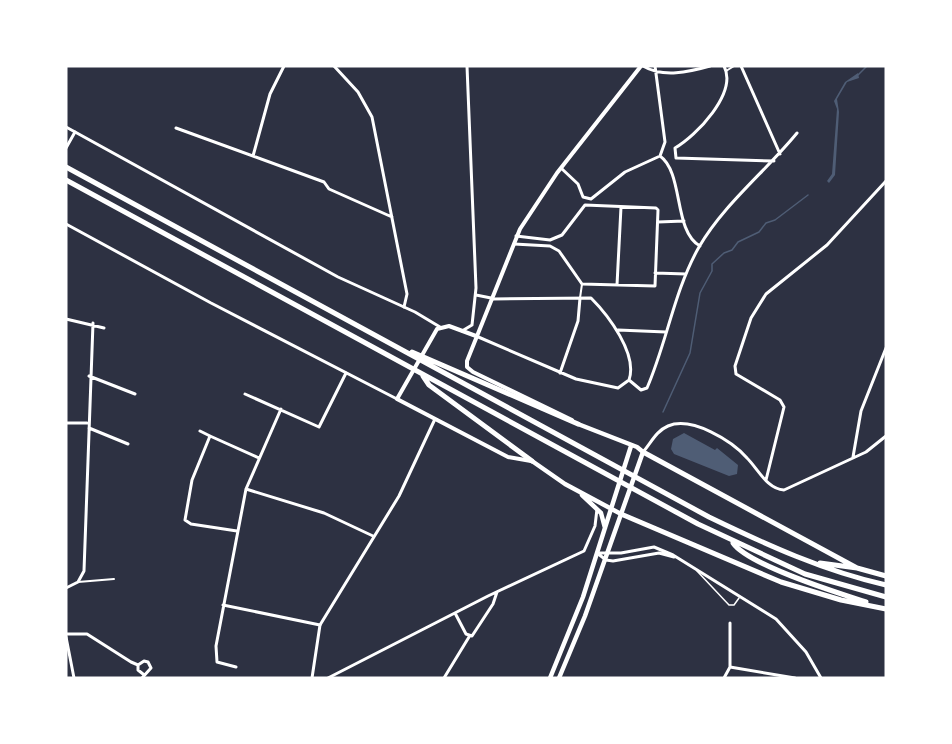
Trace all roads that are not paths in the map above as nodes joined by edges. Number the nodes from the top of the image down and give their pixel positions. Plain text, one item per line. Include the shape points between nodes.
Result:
1 (284, 66) edge
2 (334, 66) edge
3 (467, 66) edge
4 (642, 66) edge
5 (655, 66) edge
6 (710, 66) edge
7 (723, 66) edge
8 (734, 66) edge
9 (741, 66) edge
10 (655, 71) junction
11 (726, 71) junction
12 (66, 127) edge
13 (176, 128) dead end
14 (75, 132) junction
15 (797, 133) dead end
16 (66, 148) edge
17 (780, 154) junction
18 (253, 156) junction
19 (659, 157) junction
20 (774, 161) junction
21 (66, 167) edge
22 (561, 168) junction
23 (66, 180) edge
24 (886, 181) edge
25 (621, 207) junction
26 (392, 217) junction
27 (684, 221) junction
28 (658, 222) junction
29 (66, 224) edge
30 (516, 236) junction
31 (513, 244) junction
32 (700, 246) junction
33 (655, 273) junction
34 (686, 274) junction
35 (582, 284) junction
36 (617, 285) junction
37 (476, 295) junction
38 (491, 298) junction
39 (580, 298) junction
40 (404, 307) junction
41 (66, 319) edge
42 (93, 323) junction
43 (440, 327) junction
44 (104, 328) dead end
45 (618, 330) junction
46 (461, 331) junction
47 (666, 332) junction
48 (476, 336) junction
49 (391, 344) junction
50 (886, 348) edge
51 (346, 373) junction
52 (560, 373) junction
53 (423, 374) junction
54 (89, 376) junction
55 (629, 380) junction
56 (135, 394) dead end
57 (245, 394) dead end
58 (397, 399) junction
59 (281, 410) junction
60 (435, 419) junction
61 (66, 423) edge
62 (578, 424) junction
63 (88, 426) junction
64 (200, 431) dead end
65 (210, 436) junction
66 (886, 436) edge
67 (128, 444) dead end
68 (631, 446) junction
69 (643, 452) junction
70 (853, 457) junction
71 (259, 458) junction
72 (531, 461) junction
73 (767, 481) junction
74 (246, 489) junction
75 (580, 492) junction
76 (597, 507) junction
77 (612, 509) junction
78 (621, 514) junction
79 (606, 529) junction
80 (237, 531) junction
81 (373, 536) junction
82 (732, 542) junction
83 (597, 552) junction
84 (608, 552) junction
85 (676, 558) junction
86 (606, 560) junction
87 (809, 562) junction
88 (694, 568) junction
89 (857, 568) junction
90 (886, 576) edge
91 (114, 579) dead end
92 (78, 582) junction
93 (886, 585) edge
94 (66, 588) edge
95 (497, 592) junction
96 (738, 594) junction
97 (886, 597) edge
98 (223, 605) junction
99 (874, 606) junction
100 (886, 609) edge
101 (455, 613) junction
102 (730, 623) dead end
103 (320, 625) junction
104 (66, 635) edge
105 (470, 637) junction
106 (138, 665) junction
107 (236, 667) dead end
108 (730, 667) junction
109 (142, 676) edge
110 (769, 676) edge
111 (74, 678) edge
112 (312, 678) edge
113 (328, 678) edge
114 (444, 678) edge
115 (550, 678) edge
116 (559, 678) edge
117 (724, 678) edge
118 (795, 678) edge
119 (821, 678) edge

1 - 18 street via 270,94
2 - 26 street via 370,112
3 - 37 street
4 - 10 street
4 - 22 main road
5 - 10 street
6 - 10 street via 683,73
7 - 11 street
8 - 11 street
9 - 17 street
10 - 19 street via 665,142
11 - 20 street via 712,114 693,136 676,147 677,158
12 - 14 street
13 - 18 street
14 - 16 street
14 - 40 street via 338,277
15 - 17 street
17 - 20 street
18 - 26 street via 324,182 329,189
19 - 22 street via 626,172 591,199 583,197 574,179
19 - 27 street via 669,164
20 - 32 street via 726,210
21 - 49 highway
22 - 30 main road
23 - 53 highway
24 - 73 street via 827,245 773,286 751,318 735,366 736,374 780,400 784,407
25 - 28 street via 656,208
25 - 30 street via 585,205 565,232 550,240
25 - 36 street
26 - 40 street via 407,294
27 - 28 street
27 - 32 street via 692,240
28 - 33 street
29 - 51 street
30 - 31 main road
31 - 35 street via 550,246 562,253
31 - 38 main road
32 - 34 street
33 - 34 street
33 - 36 street via 654,287
34 - 47 street
35 - 36 street
35 - 39 street
37 - 38 street
37 - 46 street via 472,325
38 - 39 street
38 - 48 main road
39 - 45 street via 592,299
39 - 52 street via 578,321
40 - 43 street
41 - 42 street
42 - 44 street
42 - 54 street
43 - 46 main road
43 - 58 main road
45 - 47 street
45 - 55 street
46 - 48 main road
47 - 55 street via 647,388 641,390
48 - 52 street
48 - 62 main road via 466,361 469,370
49 - 62 highway
49 - 87 highway via 652,486 762,543
50 - 70 street via 861,411
51 - 58 street
51 - 59 street via 319,427
52 - 55 street via 609,387 622,387
53 - 72 highway via 429,385
53 - 82 highway
54 - 56 street
54 - 63 street
57 - 59 street
58 - 60 main road
59 - 71 street
60 - 72 main road via 508,457
60 - 81 street via 399,496
61 - 63 street
62 - 68 main road
63 - 67 street
63 - 92 street via 84,571
64 - 65 street
65 - 71 street
65 - 80 street via 192,480 185,520
66 - 70 street
68 - 69 main road
68 - 77 main road
69 - 73 street via 662,429 674,424 692,425 739,449
69 - 78 main road
69 - 89 highway
70 - 73 street via 792,487 781,490
71 - 74 street
72 - 75 main road
74 - 80 street
74 - 81 street via 324,513
75 - 76 main road
75 - 77 main road
76 - 79 main road
76 - 95 street via 595,526 584,551
77 - 78 main road
77 - 79 main road
78 - 84 main road
78 - 99 highway via 781,582
79 - 83 main road
80 - 98 street
81 - 103 street
82 - 97 highway via 805,574
82 - 99 highway via 738,550 778,569
83 - 84 street
83 - 86 street
83 - 115 main road
84 - 85 street via 657,547
84 - 86 main road
85 - 86 street via 659,553
85 - 88 street
86 - 116 main road
87 - 89 highway
87 - 93 highway
88 - 96 street
88 - 96 lane via 730,606 737,602
89 - 90 highway
91 - 92 street
92 - 94 street
95 - 101 street
95 - 105 street
96 - 119 street via 786,628
98 - 103 street
98 - 107 street via 215,656 217,662
99 - 100 highway
101 - 105 street
101 - 113 street
102 - 108 street
103 - 112 street
104 - 106 street via 87,634
104 - 111 street
105 - 114 street
106 - 109 street
106 - 109 street via 144,661 150,665 149,672
108 - 110 street
108 - 117 street
110 - 118 street

